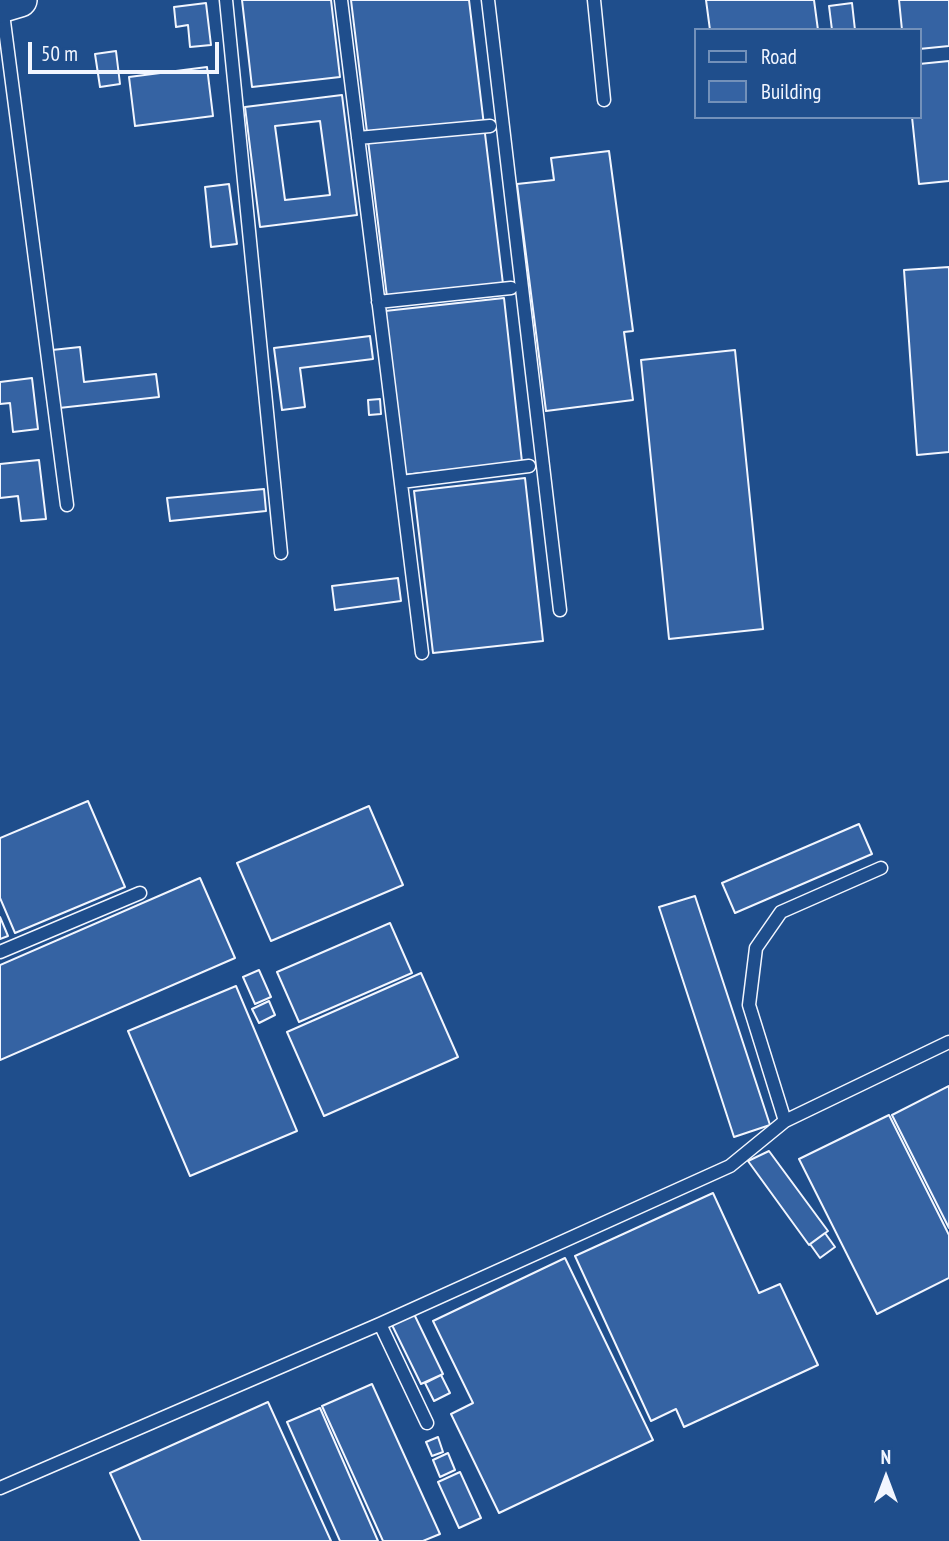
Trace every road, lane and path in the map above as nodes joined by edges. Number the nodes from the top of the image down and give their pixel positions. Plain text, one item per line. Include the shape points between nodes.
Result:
1 (226, 0) edge
2 (341, 0) edge
3 (488, 0) edge
4 (594, 0) edge
5 (7, 4) edge
6 (604, 100) dead end
7 (490, 126) dead end
8 (358, 138) junction
9 (511, 288) dead end
10 (379, 302) junction
11 (529, 466) dead end
12 (401, 482) junction
13 (67, 505) dead end
14 (281, 553) dead end
15 (560, 611) dead end
16 (422, 653) dead end
17 (881, 868) dead end
18 (140, 894) dead end
19 (0, 952) edge
20 (949, 1042) edge
21 (785, 1121) junction
22 (380, 1324) junction
23 (427, 1423) dead end
24 (0, 1488) edge

1 - 14 lane
2 - 8 lane
3 - 15 lane
4 - 6 lane
5 - 13 lane
7 - 8 lane
8 - 10 lane
9 - 10 lane
10 - 12 lane
11 - 12 lane
12 - 16 lane
17 - 21 lane via 781,912 756,948 749,1005
18 - 19 lane
20 - 21 lane
21 - 22 lane via 730,1166
22 - 23 lane
22 - 24 lane

